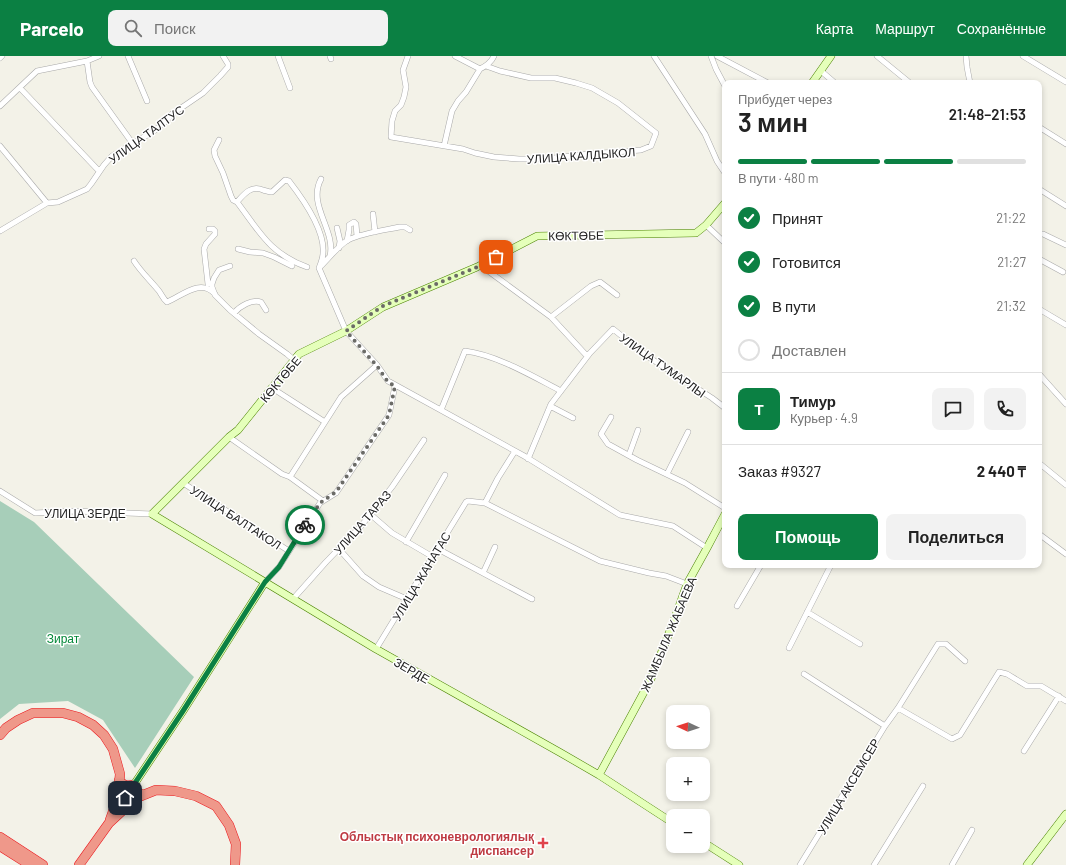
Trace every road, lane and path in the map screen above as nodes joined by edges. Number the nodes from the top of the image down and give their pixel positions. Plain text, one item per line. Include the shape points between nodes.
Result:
1 (99, 56) edge
2 (128, 56) edge
3 (223, 56) edge
4 (278, 56) edge
5 (408, 56) edge
6 (455, 56) edge
7 (494, 56) edge
8 (654, 56) edge
9 (711, 56) edge
10 (717, 56) edge
11 (832, 56) edge
12 (877, 56) edge
13 (966, 56) edge
14 (1023, 56) edge
15 (87, 61) junction
16 (486, 66) junction
17 (480, 69) junction
18 (821, 71) junction
19 (722, 80) edge
20 (762, 80) edge
21 (814, 80) edge
22 (832, 80) edge
23 (906, 80) edge
24 (969, 80) edge
25 (1066, 82) edge
26 (20, 88) junction
27 (290, 88) dead end
28 (147, 101) dead end
29 (0, 106) edge
30 (1042, 129) edge
31 (219, 140) dead end
32 (133, 144) junction
33 (1066, 144) edge
34 (0, 146) edge
35 (444, 146) junction
36 (722, 168) edge
37 (99, 171) junction
38 (321, 180) dead end
39 (1042, 191) edge
40 (237, 202) junction
41 (47, 203) junction
42 (722, 206) edge
43 (1066, 206) edge
44 (373, 214) dead end
45 (706, 225) junction
46 (337, 228) dead end
47 (209, 229) dead end
48 (410, 230) dead end
49 (0, 231) edge
50 (375, 232) junction
51 (1042, 234) edge
52 (357, 236) junction
53 (722, 240) edge
54 (347, 241) junction
55 (1066, 246) edge
56 (339, 248) junction
57 (238, 249) dead end
58 (330, 257) junction
59 (134, 261) dead end
60 (1042, 261) edge
61 (480, 265) junction
62 (230, 266) dead end
63 (292, 266) dead end
64 (306, 267) dead end
65 (319, 268) junction
66 (1063, 272) dead end
67 (208, 284) dead end
68 (215, 295) junction
69 (617, 295) dead end
70 (266, 310) dead end
71 (1042, 311) edge
72 (234, 313) junction
73 (551, 317) junction
74 (1066, 325) edge
75 (346, 331) junction
76 (587, 356) junction
77 (294, 360) junction
78 (377, 366) junction
79 (1042, 377) edge
80 (395, 386) junction
81 (272, 388) junction
82 (561, 391) junction
83 (1066, 404) edge
84 (550, 406) junction
85 (722, 406) edge
86 (441, 410) junction
87 (611, 417) dead end
88 (573, 418) dead end
89 (325, 422) junction
90 (638, 430) dead end
91 (688, 432) dead end
92 (229, 437) junction
93 (424, 440) dead end
94 (515, 451) junction
95 (629, 455) junction
96 (528, 459) junction
97 (1042, 465) edge
98 (667, 474) junction
99 (445, 475) dead end
100 (290, 477) junction
101 (183, 483) junction
102 (1066, 485) edge
103 (0, 491) edge
104 (323, 501) junction
105 (485, 503) junction
106 (722, 506) edge
107 (152, 514) junction
108 (370, 514) junction
109 (722, 520) edge
110 (1042, 536) edge
111 (406, 542) junction
112 (495, 547) dead end
113 (708, 548) junction
114 (339, 549) junction
115 (438, 549) junction
116 (289, 551) junction
117 (1066, 554) edge
118 (433, 557) junction
119 (759, 568) edge
120 (829, 568) edge
121 (483, 573) junction
122 (265, 582) junction
123 (688, 584) junction
124 (293, 599) junction
125 (407, 599) junction
126 (532, 599) dead end
127 (737, 606) dead end
128 (807, 612) junction
129 (860, 644) dead end
130 (789, 648) dead end
131 (376, 649) junction
132 (965, 661) dead end
133 (804, 674) dead end
134 (1059, 696) junction
135 (1066, 701) edge
136 (898, 708) junction
137 (885, 726) junction
138 (0, 735) edge
139 (1024, 751) dead end
140 (598, 775) junction
141 (119, 780) junction
142 (134, 785) junction
143 (923, 786) dead end
144 (144, 795) junction
145 (1066, 814) edge
146 (666, 819) edge
147 (108, 823) junction
148 (972, 830) dead end
149 (0, 836) edge
150 (0, 846) edge
151 (710, 846) edge
152 (19, 854) junction
153 (30, 865) edge
154 (43, 865) edge
155 (79, 865) edge
156 (235, 865) edge
157 (739, 865) edge
158 (800, 865) edge
159 (874, 865) edge
160 (952, 865) edge
161 (1028, 865) edge

1 - 15 street
2 - 28 street
3 - 32 street, УЛИЦА ТАЛТУС via 228,66 203,93
4 - 27 street
5 - 35 street, УЛИЦА КАЛДЫКОЛ via 403,70 406,86 404,97 395,111 391,137
6 - 17 street
7 - 16 street
8 - 36 street via 705,134
9 - 19 street
10 - 20 street
11 - 18 street
12 - 23 street
13 - 24 street
14 - 25 street
15 - 26 street via 37,70
15 - 32 street via 92,87
16 - 17 street
16 - 35 street, УЛИЦА КАЛДЫКОЛ via 500,72 531,78 556,78 592,88 618,102 656,133 650,146 641,150 545,159 494,157
17 - 35 street via 452,111
18 - 21 street
18 - 22 street
26 - 29 street
26 - 37 street
30 - 33 street
31 - 40 street via 214,156 233,200
32 - 37 street, УЛИЦА ТАЛТУС via 112,156
34 - 41 street
37 - 41 street, УЛИЦА ТАЛТУС via 87,189 58,202
38 - 58 street via 317,186 318,199 331,245
39 - 43 street
40 - 64 street via 269,244 286,257
40 - 65 street via 251,189 272,192 286,180 289,181 308,208 321,237 323,255
41 - 49 street, УЛИЦА ТАЛТУС
42 - 45 street, КӨКТӨБЕ
44 - 50 street
45 - 53 street
45 - 61 street, КӨКТӨБЕ via 696,232 537,236
46 - 56 street
47 - 67 street via 213,229 215,234 204,249
48 - 50 street via 400,227
50 - 52 street
51 - 55 street
52 - 54 street
52 - 54 street via 356,224 351,223
54 - 56 street
56 - 58 street
57 - 63 street via 263,253
58 - 65 street
59 - 68 street via 167,302 198,287 208,289
60 - 66 street
61 - 73 street
61 - 75 street, КӨКТӨБЕ via 383,306
62 - 68 street via 219,270 214,278 212,287
65 - 75 street
68 - 72 street
69 - 73 street via 600,282
70 - 72 street via 261,302 255,301
71 - 74 street
72 - 77 street
73 - 76 street
75 - 77 street, КӨКТӨБЕ via 299,354
75 - 78 street
76 - 82 street, УЛИЦА ТУМАРЛЫ
76 - 85 street, УЛИЦА ТУМАРЛЫ via 613,329 647,356
77 - 81 street, КӨКТӨБЕ
78 - 80 street via 388,382
78 - 89 street via 341,397
79 - 83 street
80 - 86 street
80 - 104 street via 389,415 336,492
81 - 89 street
81 - 92 street, КӨКТӨБЕ via 238,430
82 - 84 street, УЛИЦА ТУМАРЛЫ
82 - 86 street via 516,368 465,351
84 - 88 street
84 - 96 street, УЛИЦА ТУМАРЛЫ
86 - 94 street
87 - 95 street via 601,434 608,444
89 - 100 street
90 - 95 street
91 - 98 street
92 - 100 street
92 - 101 street, КӨКТӨБЕ
93 - 108 street, УЛИЦА ТАРАЗ
94 - 96 street
94 - 105 street
95 - 98 street
96 - 113 street via 620,515 672,526
97 - 102 street
98 - 106 street via 685,482
99 - 111 street
100 - 104 street
101 - 107 street, КӨКТӨБЕ
101 - 116 street, УЛИЦА БАЛТАКОЛ
103 - 107 street, УЛИЦА ЗЕРДЕ via 35,513 75,511
104 - 116 street
105 - 115 street, УЛИЦА ЖАНАТАС via 466,502
105 - 123 street via 600,560
107 - 122 street, ЗЕРДЕ
108 - 111 street
108 - 114 street, УЛИЦА ТАРАЗ
109 - 113 street, ЖАМБЫЛА ЖАБАЕВА
110 - 117 street
111 - 118 street
112 - 121 street
113 - 123 street, ЖАМБЫЛА ЖАБАЕВА
114 - 124 street, УЛИЦА ТАРАЗ
114 - 125 street via 363,576 379,587
115 - 118 street, УЛИЦА ЖАНАТАС
115 - 121 street
116 - 122 street
118 - 125 street, УЛИЦА ЖАНАТАС
119 - 127 street
120 - 128 street
121 - 126 street
122 - 124 street, ЗЕРДЕ
122 - 142 street
123 - 140 street, ЖАМБЫЛА ЖАБАЕВА via 651,678
124 - 131 street, ЗЕРДЕ
125 - 131 street, УЛИЦА ЖАНАТАС
128 - 129 street
128 - 130 street
131 - 140 street, ЗЕРДЕ
132 - 136 street, УЛИЦА АКСЕМСЕР via 946,644 938,644
133 - 137 street
134 - 135 street
134 - 136 street via 1041,686 1027,686 999,672 960,735 952,739
134 - 139 street
136 - 137 street, УЛИЦА АКСЕМСЕР
137 - 158 street, УЛИЦА АКСЕМСЕР
138 - 141 highway via 6,728 33,713 63,713 78,718 93,725 104,735 113,749 120,774
140 - 146 street, ЗЕРДЕ
141 - 142 highway via 124,786
141 - 147 highway via 118,798
142 - 144 highway via 134,790
142 - 147 street
143 - 159 street
144 - 147 highway via 136,798
144 - 156 highway via 156,790 175,791 196,796 216,806 229,825 236,844
145 - 161 street
147 - 155 highway
148 - 160 street
149 - 152 highway
150 - 152 highway
151 - 157 street
152 - 153 highway
152 - 154 highway

